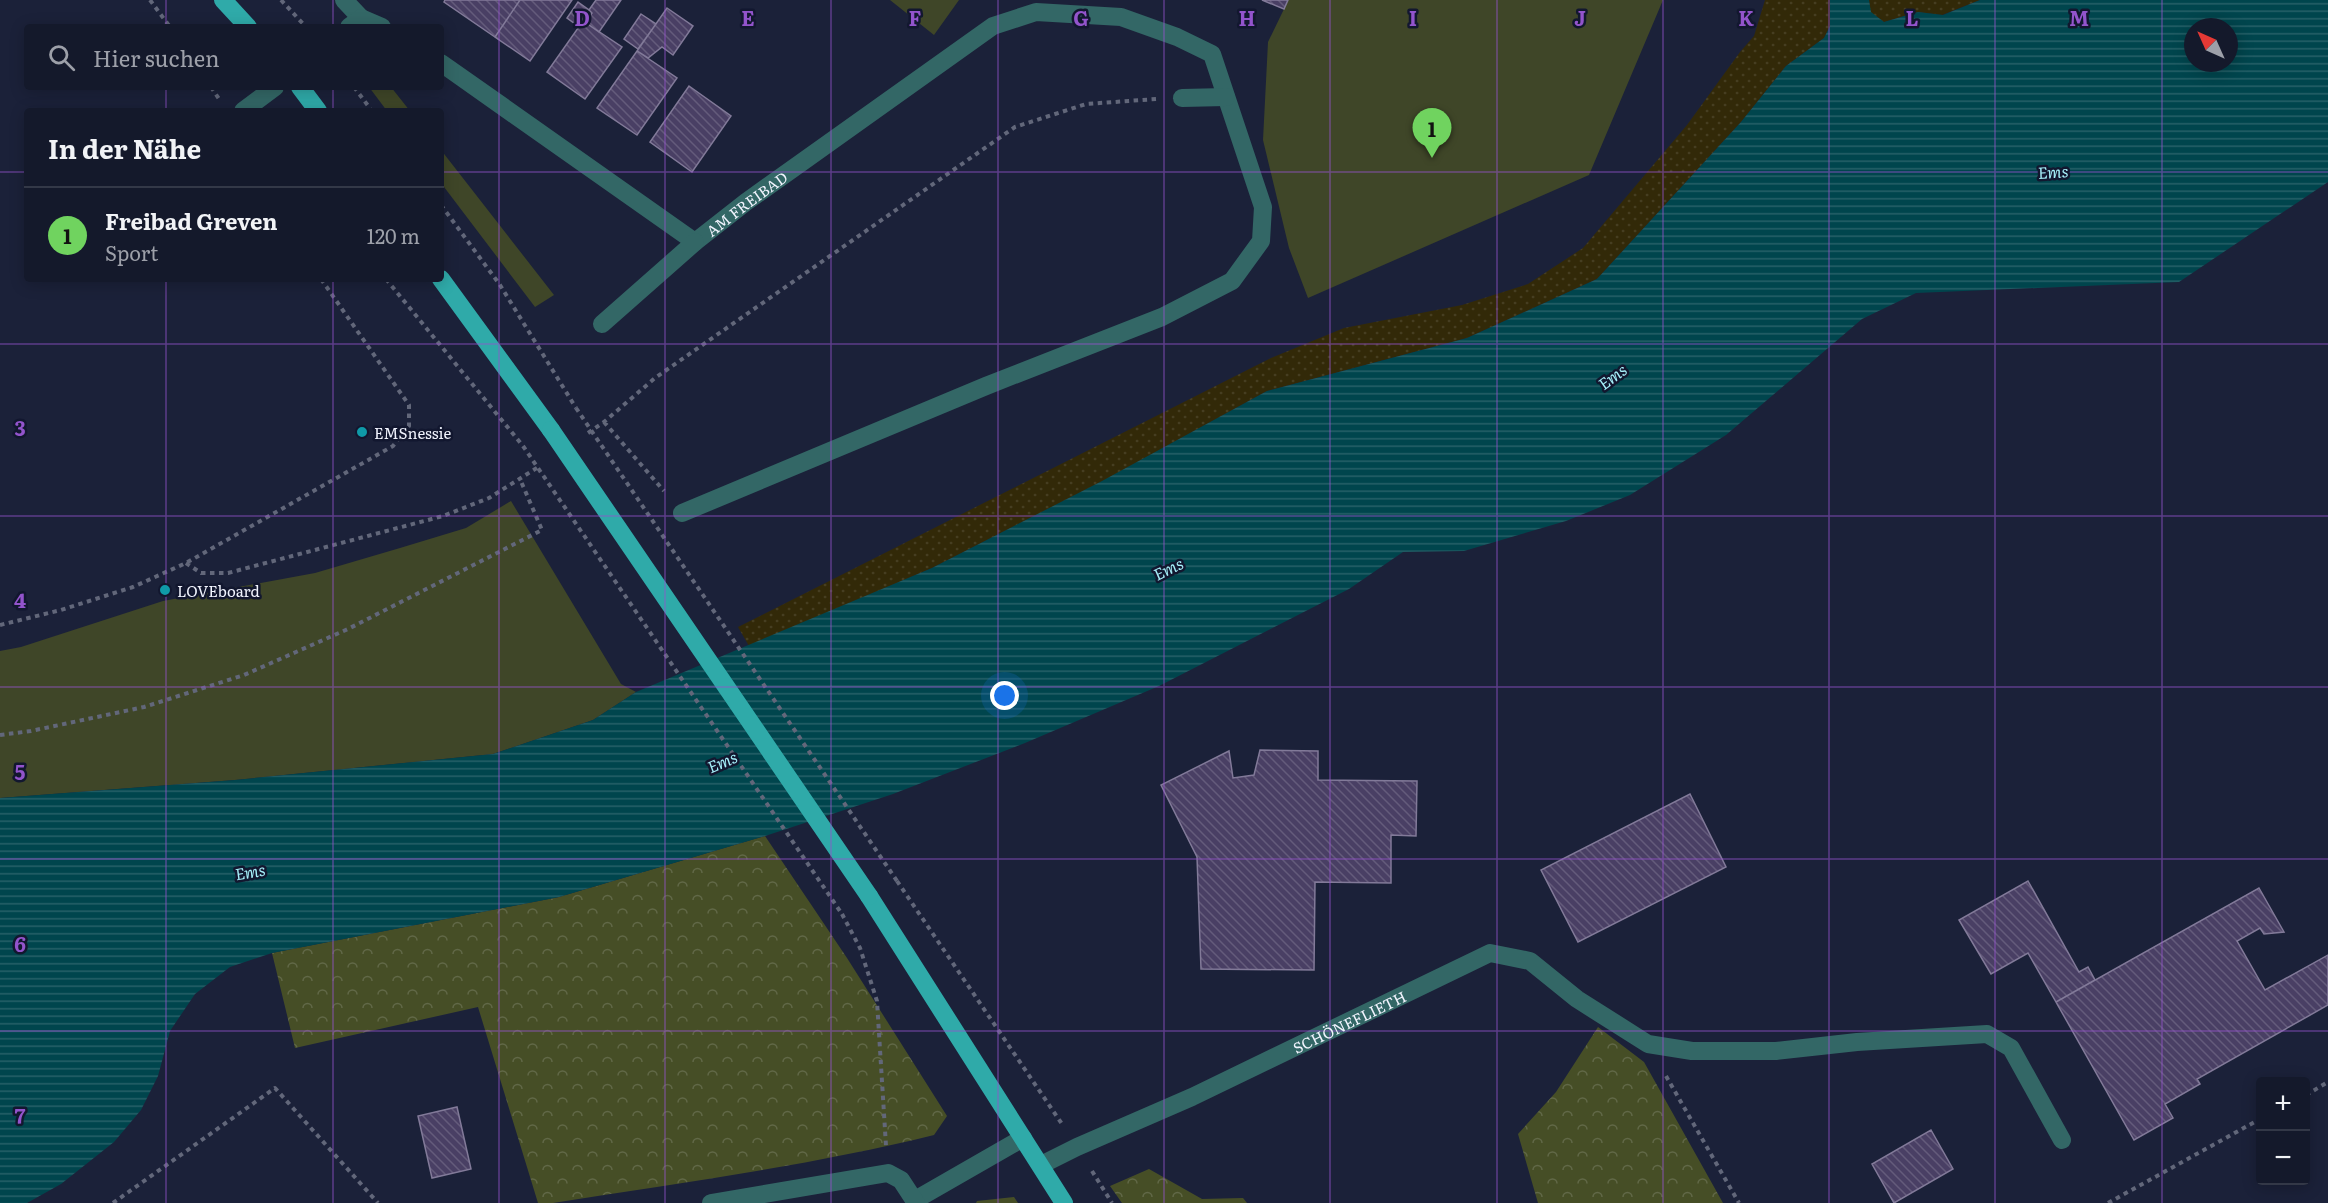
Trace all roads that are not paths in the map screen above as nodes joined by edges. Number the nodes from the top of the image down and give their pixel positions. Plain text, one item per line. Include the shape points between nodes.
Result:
1 (223, 0) edge
2 (344, 0) edge
3 (355, 22) edge
4 (245, 24) edge
5 (444, 65) edge
6 (271, 90) edge
7 (302, 90) edge
8 (1226, 96) junction
9 (1182, 98) road end
10 (247, 108) edge
11 (316, 108) edge
12 (695, 242) junction
13 (443, 282) edge
14 (602, 324) dead end
15 (682, 513) road end
16 (1023, 1138) junction
17 (2062, 1140) dead end
18 (1041, 1165) junction
19 (916, 1202) edge
20 (711, 1203) edge
21 (1065, 1203) edge

1 - 4 main road
2 - 3 street
5 - 12 street, AM FREIBAD
6 - 10 street
7 - 11 main road
8 - 9 street
8 - 12 street, AM FREIBAD via 1212,54 1178,37 1121,17 1036,12 993,26
8 - 15 street, AM FREIBAD via 1263,207 1261,241 1232,281 1162,317
12 - 14 street
13 - 16 main road, bridge via 551,430 869,896
16 - 18 main road
16 - 19 street
17 - 18 street, SCHÖNEFLIETH via 2011,1048 1987,1034 1776,1051 1692,1051 1648,1044 1577,999 1530,961 1490,953 1192,1098
18 - 21 main road
19 - 20 street via 901,1180 888,1173

